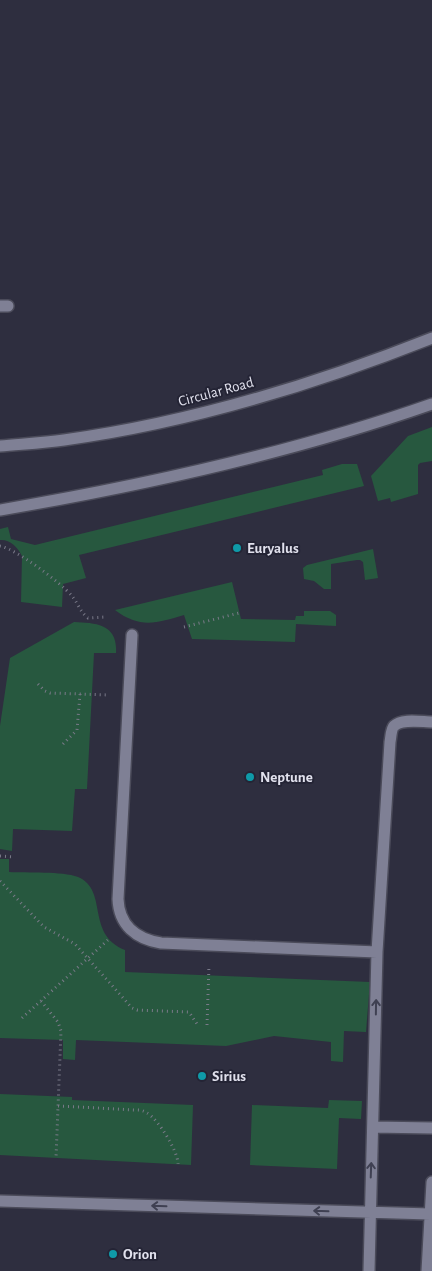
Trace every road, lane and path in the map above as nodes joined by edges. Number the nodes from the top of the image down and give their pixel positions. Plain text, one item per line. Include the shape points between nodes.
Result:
1 (432, 338) edge
2 (432, 404) edge
3 (0, 446) edge
4 (0, 510) edge
5 (0, 546) edge
6 (239, 613) dead end
7 (105, 617) dead end
8 (184, 627) dead end
9 (132, 636) dead end
10 (38, 684) dead end
11 (80, 694) junction
12 (129, 696) junction
13 (432, 722) edge
14 (63, 744) dead end
15 (0, 856) edge
16 (14, 857) dead end
17 (0, 881) edge
18 (109, 939) dead end
19 (210, 946) junction
20 (377, 952) junction
21 (88, 958) junction
22 (41, 1001) junction
23 (22, 1018) dead end
24 (198, 1024) dead end
25 (207, 1025) dead end
26 (58, 1106) junction
27 (373, 1127) junction
28 (432, 1128) edge
29 (56, 1158) dead end
30 (178, 1164) dead end
31 (432, 1182) edge
32 (0, 1201) edge
33 (370, 1212) junction
34 (430, 1214) junction
35 (429, 1268) edge
36 (369, 1271) edge

1 - 3 lane, Circular Road via 344,370 197,414 134,428
2 - 4 lane via 349,432 240,461
5 - 7 path via 10,549 58,583 73,596 88,618
6 - 8 path
9 - 12 lane
10 - 11 path via 50,693
11 - 12 path
11 - 14 path via 78,726
12 - 19 lane via 118,884 120,915 129,929 147,940
13 - 20 lane via 402,722 392,729
15 - 16 path
17 - 21 path via 44,927 75,944
18 - 21 path
19 - 20 lane
19 - 25 path
27 -> 20 lane
21 - 22 path
21 - 24 path via 132,1008 189,1012
22 - 23 path
22 - 26 path via 60,1026
26 - 29 path
26 - 30 path via 146,1112 156,1121 175,1151
27 - 28 lane
33 -> 27 lane
31 - 34 lane
33 -> 32 lane
33 - 34 lane
33 - 36 lane
34 - 35 lane

